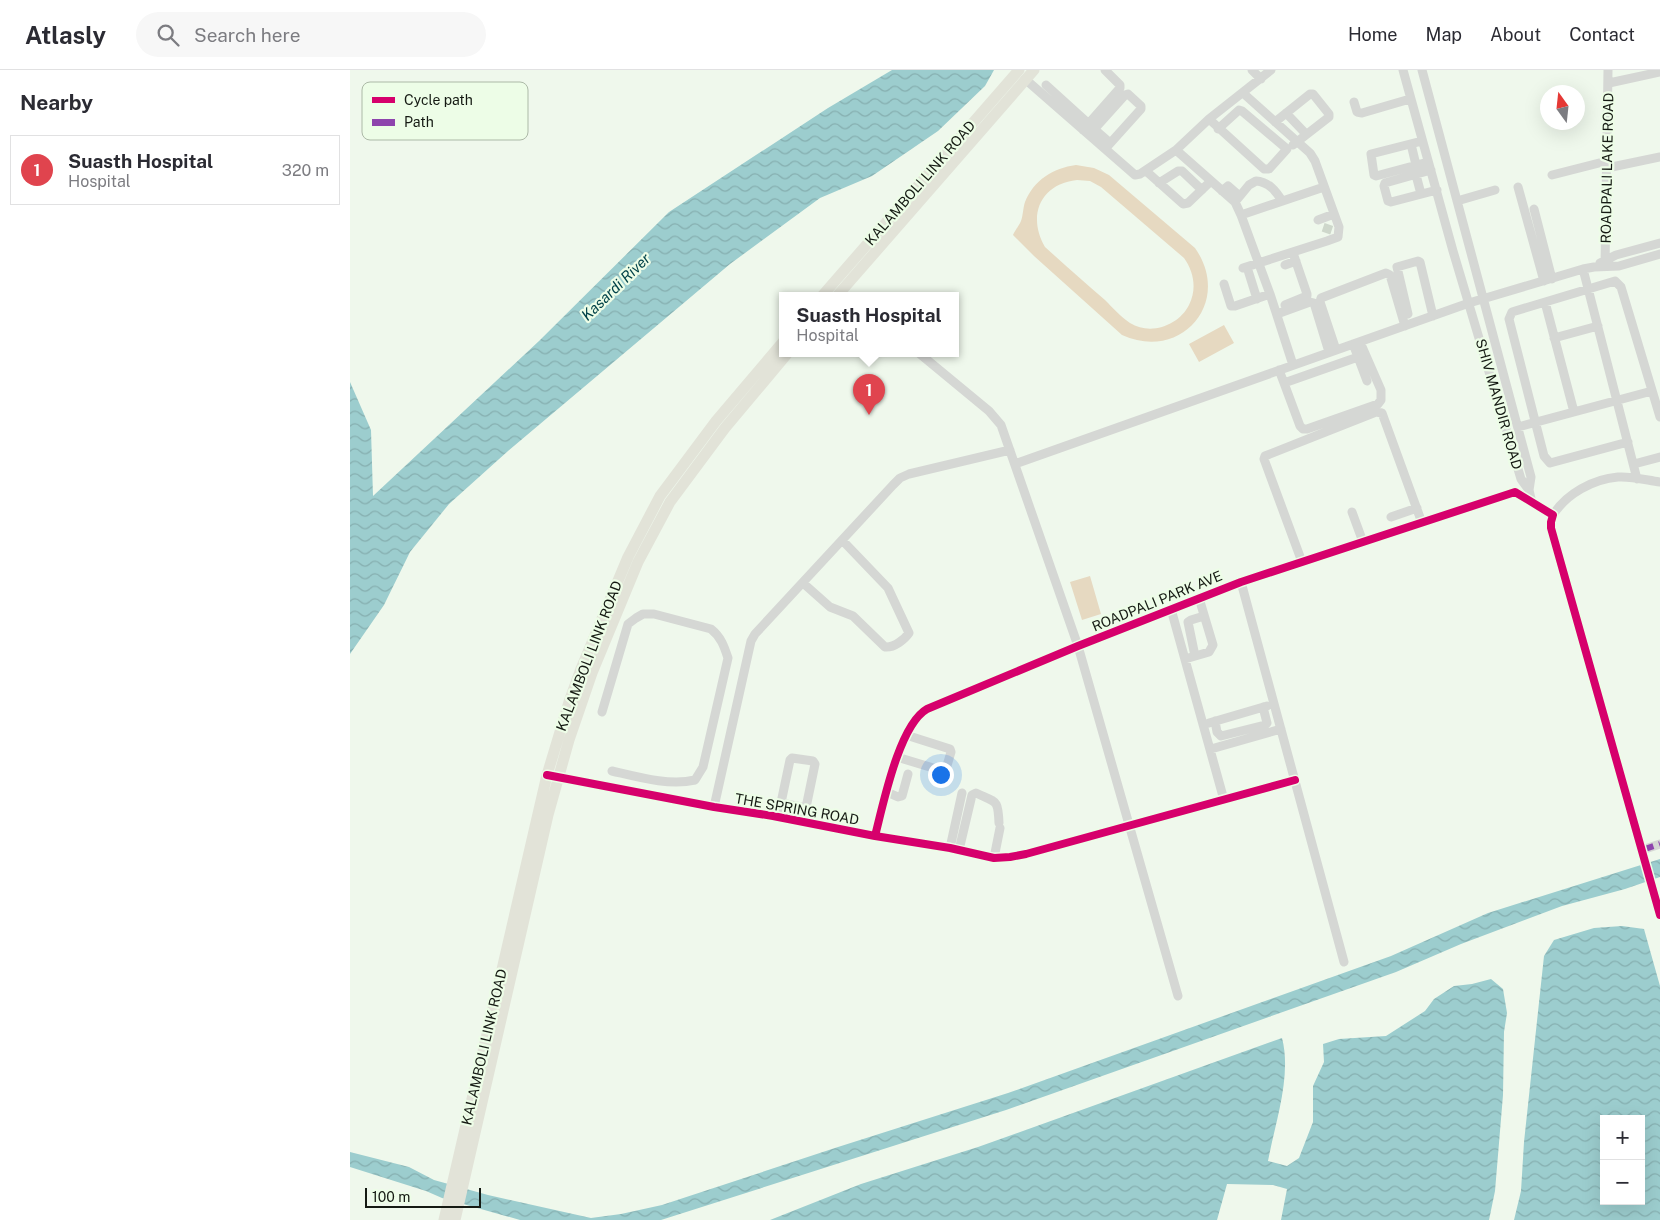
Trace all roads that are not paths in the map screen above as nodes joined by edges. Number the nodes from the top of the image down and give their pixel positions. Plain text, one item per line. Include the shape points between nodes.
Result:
1 (1034, 70) edge
2 (1105, 70) edge
3 (1252, 70) edge
4 (1271, 70) edge
5 (1403, 70) edge
6 (1422, 70) edge
7 (1608, 70) edge
8 (1660, 72) edge
9 (1022, 75) edge
10 (1261, 79) junction
11 (1609, 83) junction
12 (1046, 85) dead end
13 (1244, 94) junction
14 (1410, 99) junction
15 (1057, 101) junction
16 (1354, 102) dead end
17 (1286, 113) junction
18 (1209, 120) junction
19 (1275, 122) junction
20 (1089, 129) junction
21 (1218, 129) junction
22 (1306, 134) junction
23 (1296, 141) junction
24 (1422, 141) junction
25 (1410, 144) junction
26 (1108, 146) junction
27 (1176, 150) junction
28 (1287, 150) junction
29 (1660, 157) edge
30 (1607, 164) junction
31 (1430, 166) junction
32 (1146, 170) junction
33 (1416, 170) junction
34 (1552, 175) dead end
35 (1211, 181) junction
36 (1159, 183) junction
37 (1324, 187) junction
38 (1518, 187) dead end
39 (1202, 190) junction
40 (1437, 190) junction
41 (1496, 190) dead end
42 (1421, 194) junction
43 (1277, 197) junction
44 (1233, 200) junction
45 (1457, 201) junction
46 (1534, 209) dead end
47 (1242, 215) junction
48 (1660, 243) edge
49 (1660, 254) edge
50 (1294, 257) junction
51 (1605, 263) junction
52 (1259, 264) junction
53 (1285, 265) dead end
54 (1583, 269) junction
55 (1548, 280) junction
56 (1224, 284) dead end
57 (1588, 289) junction
58 (841, 291) edge
59 (1270, 294) junction
60 (1257, 299) junction
61 (1484, 299) junction
62 (1545, 302) junction
63 (1469, 303) junction
64 (1276, 311) junction
65 (1433, 316) junction
66 (1408, 325) junction
67 (1598, 326) junction
68 (1554, 338) junction
69 (1357, 343) junction
70 (779, 347) edge
71 (1333, 351) junction
72 (1362, 356) junction
73 (784, 357) edge
74 (924, 357) edge
75 (1293, 365) junction
76 (1279, 370) junction
77 (1367, 381) dead end
78 (1284, 383) junction
79 (1652, 390) junction
80 (1617, 400) junction
81 (1574, 412) junction
82 (1660, 417) edge
83 (1536, 422) junction
84 (1518, 427) junction
85 (1628, 442) junction
86 (1010, 450) junction
87 (1660, 457) edge
88 (1016, 464) junction
89 (1634, 464) junction
90 (1638, 479) junction
91 (1660, 482) edge
92 (1529, 490) junction
93 (1532, 503) junction
94 (1416, 508) junction
95 (1352, 512) dead end
96 (1553, 515) junction
97 (1391, 517) dead end
98 (1422, 523) junction
99 (842, 540) junction
100 (1363, 542) junction
101 (1302, 562) junction
102 (1241, 582) junction
103 (803, 583) junction
104 (1199, 598) junction
105 (1171, 609) junction
106 (1204, 616) junction
107 (1078, 646) junction
108 (1195, 656) junction
109 (1185, 659) junction
110 (1274, 704) junction
111 (1263, 707) junction
112 (602, 712) dead end
113 (1215, 721) junction
114 (1204, 724) junction
115 (1281, 729) junction
116 (906, 735) junction
117 (1211, 750) junction
118 (897, 757) junction
119 (894, 770) junction
120 (612, 771) dead end
121 (553, 776) junction
122 (644, 778) junction
123 (1295, 780) junction
124 (683, 783) junction
125 (887, 792) junction
126 (641, 793) junction
127 (962, 793) dead end
128 (679, 800) junction
129 (1224, 800) junction
130 (781, 804) junction
131 (714, 807) junction
132 (806, 808) junction
133 (778, 817) junction
134 (803, 822) junction
135 (1130, 826) junction
136 (875, 836) junction
137 (1660, 844) edge
138 (955, 849) junction
139 (1642, 852) junction
140 (994, 858) junction
141 (1660, 915) edge
142 (1344, 962) dead end
143 (1178, 996) dead end
144 (460, 1177) junction
145 (444, 1220) edge
146 (454, 1220) edge

1 - 9 main road, KALAMBOLI LINK ROAD
2 - 20 street via 1120,88
3 - 10 street
4 - 10 street
5 - 14 street, SHIV MANDIR ROAD
6 - 45 street, SHIV MANDIR ROAD
7 - 11 street, ROADPALI LAKE ROAD
8 - 11 street
9 - 15 street
9 - 58 main road, KALAMBOLI LINK ROAD
10 - 13 street
11 - 30 street, ROADPALI LAKE ROAD
12 - 15 street
13 - 18 street
13 - 19 street
14 - 16 street via 1362,113 1357,112
14 - 24 street, SHIV MANDIR ROAD
15 - 20 street
17 - 19 street
17 - 22 street
17 - 22 street via 1313,94 1329,117
18 - 21 street
18 - 27 street
19 - 23 street
20 - 26 street
20 - 26 street via 1128,94 1141,109
21 - 28 street via 1238,110 1242,111
21 - 28 street via 1264,169 1269,169
22 - 23 street
23 - 28 street
23 - 37 street via 1315,160
24 - 25 street
24 - 31 street, SHIV MANDIR ROAD
25 - 33 street
25 - 33 street via 1370,154 1374,175
26 - 32 street via 1135,175
27 - 32 street
27 - 35 street
29 - 30 street
30 - 34 street
30 - 51 street, ROADPALI LAKE ROAD
31 - 33 street
31 - 40 street, SHIV MANDIR ROAD
32 - 36 street
33 - 42 street
33 - 42 street via 1384,186 1388,200 1392,202
35 - 39 street
35 - 44 street
36 - 39 street via 1182,171
36 - 39 street via 1183,204
37 - 43 street
37 - 50 street via 1326,217 1339,227 1338,237 1311,242
38 - 55 street
40 - 42 street
40 - 63 street, SHIV MANDIR ROAD
41 - 45 street
43 - 44 street via 1265,183 1256,181
43 - 47 street
44 - 47 street
45 - 61 street, SHIV MANDIR ROAD
46 - 55 street
47 - 52 street
48 - 51 street via 1616,255
49 - 51 street via 1619,266
50 - 52 street
50 - 53 street
50 - 64 street via 1308,294
51 - 54 street
52 - 59 street
52 - 60 street via 1245,268
54 - 55 street
54 - 57 street
55 - 61 street
56 - 60 street via 1231,306
57 - 62 street
57 - 67 street
57 - 79 street via 1615,281 1621,287
59 - 60 street
59 - 64 street
61 - 63 street
61 - 84 street, SHIV MANDIR ROAD
62 - 68 street
62 - 83 street via 1512,312 1509,319
63 - 65 street
63 - 92 street, SHIV MANDIR ROAD via 1521,479
64 - 71 street via 1314,303
64 - 75 street
65 - 66 street
65 - 66 street via 1420,262 1396,267
66 - 69 street
66 - 71 street via 1390,274 1386,273 1321,298
67 - 68 street
67 - 80 street
68 - 81 street
69 - 71 street
69 - 72 street
70 - 121 main road, KALAMBOLI LINK ROAD via 716,421 651,512 628,557 569,702
71 - 75 street
72 - 77 street
72 - 78 street
72 - 78 street via 1381,390 1382,400 1307,429 1300,426
73 - 121 main road, KALAMBOLI LINK ROAD via 740,408 679,489 651,536 592,673
74 - 86 street via 996,418
75 - 76 street
76 - 78 street
76 - 88 street
79 - 80 street
79 - 82 street
80 - 81 street
80 - 85 street
81 - 83 street
83 - 84 street
83 - 85 street via 1544,456 1550,463
84 - 92 street, SHIV MANDIR ROAD via 1531,477
85 - 89 street
86 - 88 street
86 - 99 street via 900,478
87 - 89 street
88 - 107 street
89 - 90 street
90 - 91 street
90 - 96 street via 1618,477 1588,485 1562,502
92 - 93 street
93 - 96 street
93 - 98 street, ROADPALI PARK AVE via 1515,492
94 - 97 street
94 - 98 street
94 - 101 street via 1382,413 1376,412 1265,456
95 - 100 street
96 - 139 street via 1552,528
98 - 100 street, ROADPALI PARK AVE
99 - 103 street
99 - 103 street via 888,588 909,633 906,637 885,647 853,616 830,607
100 - 101 street, ROADPALI PARK AVE
101 - 102 street, ROADPALI PARK AVE
102 - 104 street, ROADPALI PARK AVE
102 - 110 street
103 - 131 street via 751,641
104 - 105 street, ROADPALI PARK AVE
104 - 106 street
105 - 107 street, ROADPALI PARK AVE
105 - 109 street
106 - 108 street via 1188,622
106 - 108 street via 1213,645 1209,652
107 - 116 street, ROADPALI PARK AVE via 921,712
107 - 135 street
108 - 109 street
109 - 114 street
110 - 111 street
110 - 115 street
111 - 113 street
111 - 113 street via 1265,725 1222,736 1217,732
112 - 124 street via 628,624 636,618 654,614 711,629 718,634 728,658 706,758 695,780
113 - 114 street
114 - 117 street
115 - 117 street
115 - 123 street
116 - 118 street, ROADPALI PARK AVE
116 - 118 street via 950,749 946,769
117 - 129 street
118 - 119 street, ROADPALI PARK AVE
119 - 125 street, ROADPALI PARK AVE
119 - 125 street via 910,775 902,796
120 - 122 street
121 - 126 street, THE SPRING ROAD
121 - 144 main road, KALAMBOLI LINK ROAD via 548,815
122 - 124 street
122 - 126 street
123 - 129 street, THE SPRING ROAD
123 - 142 street
124 - 128 street
125 - 136 street, ROADPALI PARK AVE
126 - 128 street, THE SPRING ROAD
127 - 138 street
128 - 131 street, THE SPRING ROAD
129 - 135 street, THE SPRING ROAD
130 - 132 street
130 - 132 street via 792,758 815,764
130 - 133 street
131 - 133 street, THE SPRING ROAD
132 - 134 street
133 - 134 street, THE SPRING ROAD
134 - 136 street, THE SPRING ROAD
135 - 140 street, THE SPRING ROAD via 1010,858
135 - 143 street
136 - 138 street, THE SPRING ROAD
137 - 139 street
138 - 140 street, THE SPRING ROAD
138 - 140 street via 972,795 976,793 998,806
139 - 141 street
144 - 145 main road, KALAMBOLI LINK ROAD
144 - 146 main road, KALAMBOLI LINK ROAD

